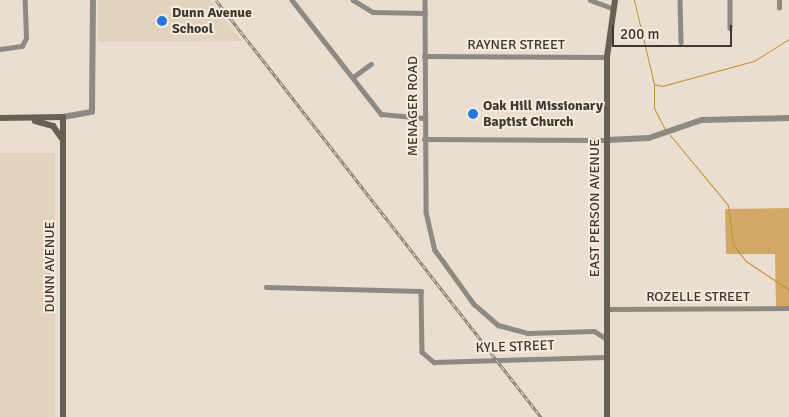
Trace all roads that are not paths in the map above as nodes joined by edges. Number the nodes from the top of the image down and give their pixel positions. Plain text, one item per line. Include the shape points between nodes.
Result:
1 (26, 0) edge
2 (93, 0) edge
3 (292, 0) edge
4 (352, 0) edge
5 (425, 0) edge
6 (590, 0) edge
7 (615, 0) edge
8 (680, 0) edge
9 (730, 0) edge
10 (779, 0) edge
11 (612, 8) junction
12 (779, 8) dead end
13 (425, 13) junction
14 (730, 28) dead end
15 (680, 42) dead end
16 (0, 49) edge
17 (424, 56) junction
18 (607, 57) junction
19 (371, 64) dead end
20 (353, 77) junction
21 (63, 117) junction
22 (0, 118) edge
23 (20, 118) junction
24 (424, 118) junction
25 (789, 118) edge
26 (424, 140) junction
27 (608, 140) junction
28 (63, 143) junction
29 (266, 287) dead end
30 (789, 308) edge
31 (606, 309) junction
32 (607, 339) junction
33 (606, 357) junction
34 (62, 417) edge
35 (607, 417) edge

1 - 16 street via 26,38 22,46
2 - 21 street via 93,107 88,116
3 - 20 street
4 - 13 street via 373,12
5 - 13 street, MENAGER ROAD
6 - 11 street
7 - 11 main road, EAST PERSON AVENUE
8 - 15 street
9 - 14 street
10 - 12 street
11 - 18 main road, EAST PERSON AVENUE
13 - 17 street, MENAGER ROAD
17 - 18 street, RAYNER STREET
17 - 24 street, MENAGER ROAD
18 - 27 main road, EAST PERSON AVENUE
19 - 20 street
20 - 24 street via 381,114
21 - 23 main road
21 - 28 main road, DUNN AVENUE
22 - 23 main road
23 - 28 main road via 47,122
24 - 26 street, MENAGER ROAD
25 - 27 street via 702,120 654,136
26 - 27 street
26 - 32 street, MENAGER ROAD via 426,212 435,250 474,304 498,325 528,333 594,331
27 - 31 main road, EAST PERSON AVENUE
28 - 34 main road, DUNN AVENUE
29 - 33 street, KYLE STREET via 422,291 425,358
30 - 31 street, ROZELLE STREET
31 - 32 main road, EAST PERSON AVENUE
32 - 33 main road, EAST PERSON AVENUE
33 - 35 main road, EAST PERSON AVENUE

